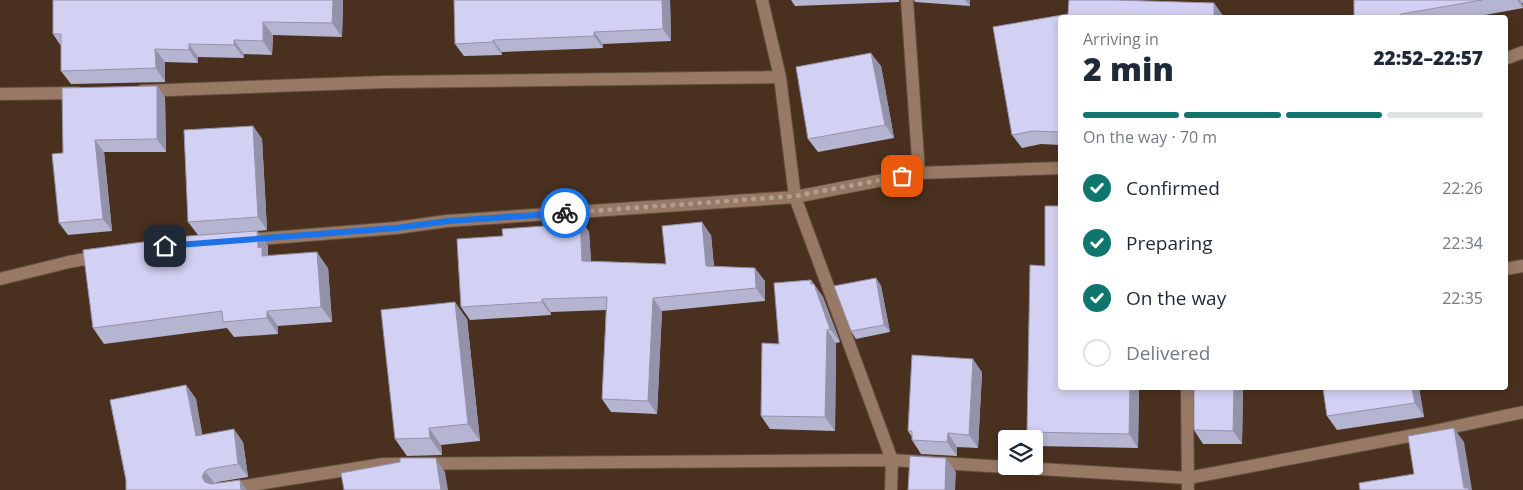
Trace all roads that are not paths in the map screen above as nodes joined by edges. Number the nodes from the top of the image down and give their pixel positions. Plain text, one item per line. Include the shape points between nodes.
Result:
1 (762, 0) edge
2 (907, 0) edge
3 (1523, 52) edge
4 (1508, 58) edge
5 (780, 77) junction
6 (132, 91) edge
7 (85, 92) edge
8 (0, 94) edge
9 (1058, 168) edge
10 (919, 173) junction
11 (795, 196) junction
12 (232, 241) edge
13 (117, 253) edge
14 (1523, 266) edge
15 (1508, 268) edge
16 (0, 279) edge
17 (1187, 390) edge
18 (1523, 412) edge
19 (892, 460) junction
20 (1188, 484) edge
21 (220, 490) edge
22 (891, 490) edge

1 - 5 street
2 - 10 street
3 - 4 street
5 - 6 street via 385,82
5 - 11 street
7 - 8 street
9 - 10 street
10 - 11 street
11 - 12 street via 448,221
11 - 19 street
13 - 16 street
14 - 15 street
17 - 20 street
18 - 20 street
19 - 20 street
19 - 21 street via 383,464
19 - 22 street

